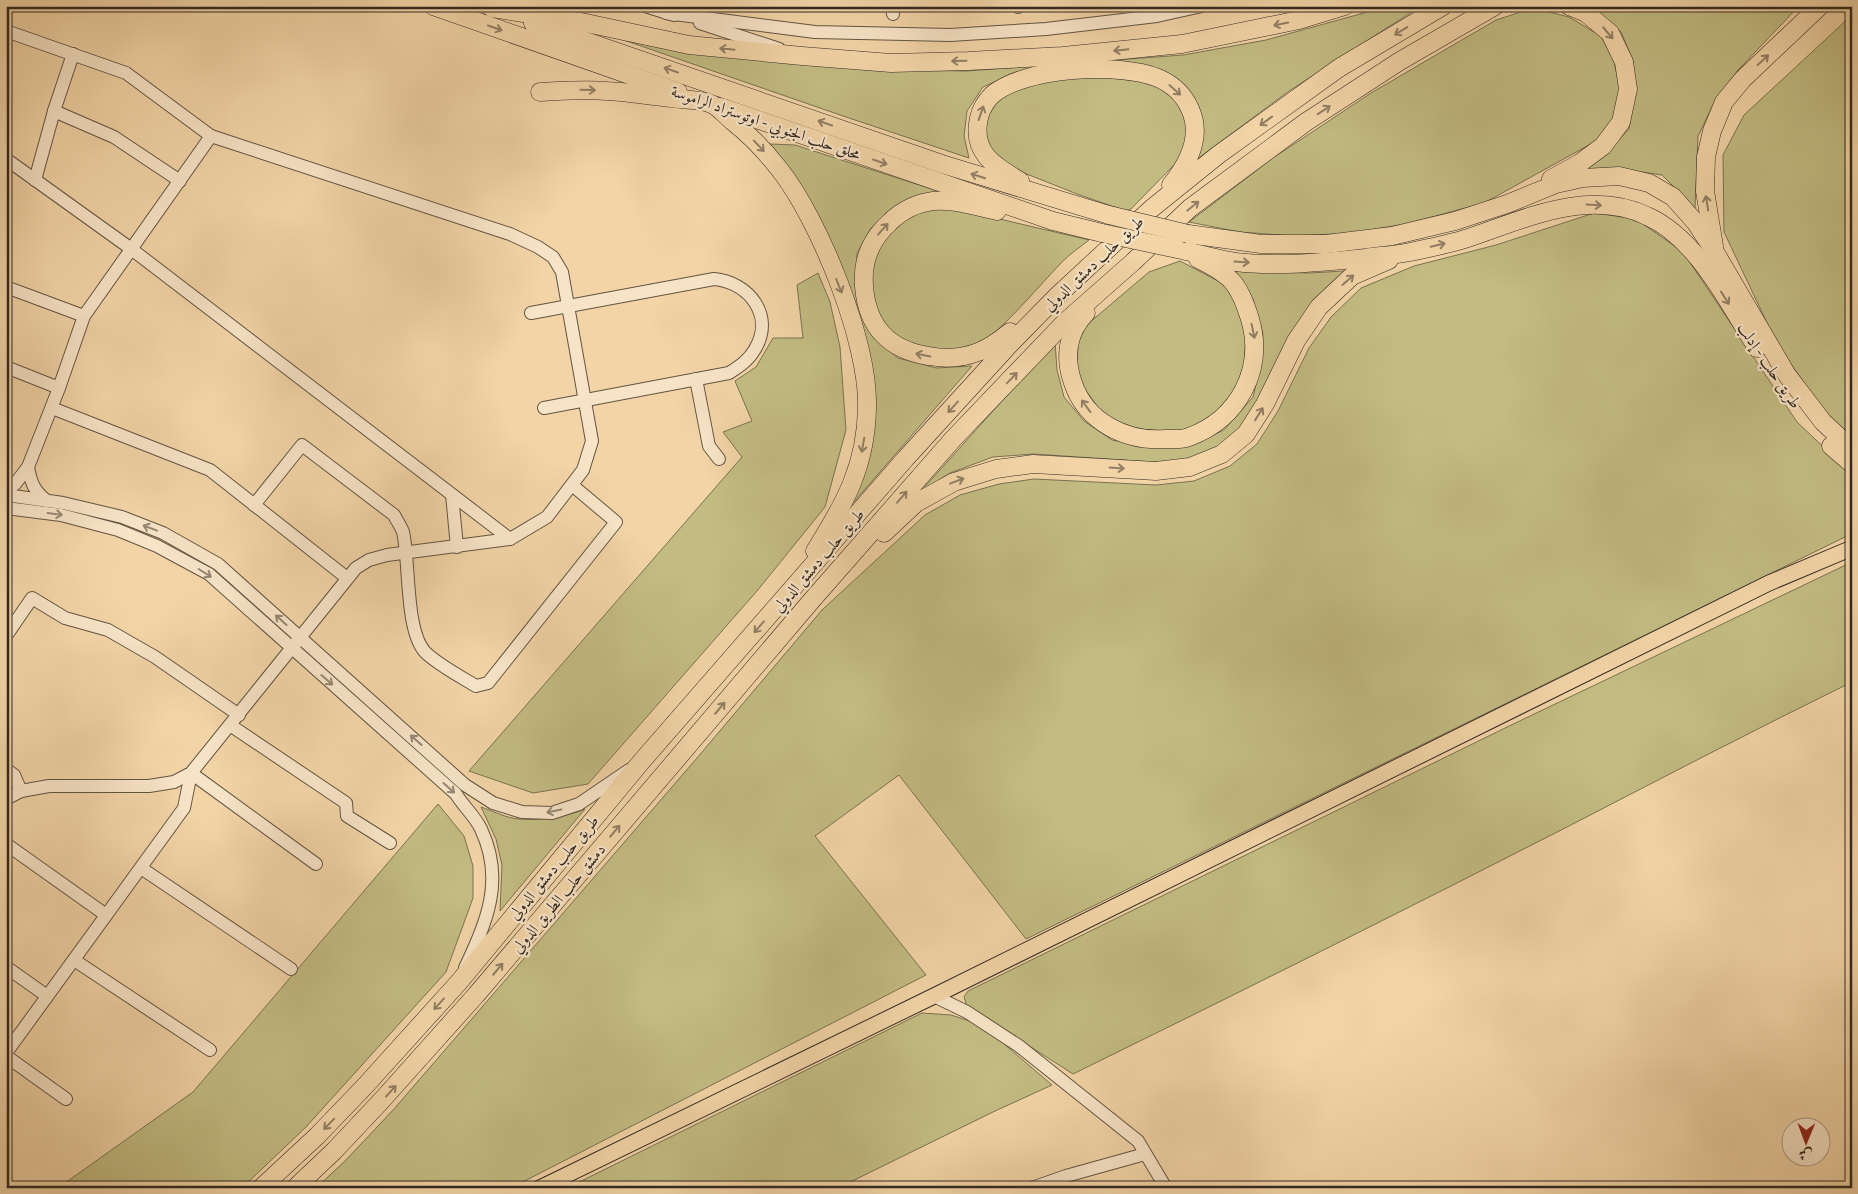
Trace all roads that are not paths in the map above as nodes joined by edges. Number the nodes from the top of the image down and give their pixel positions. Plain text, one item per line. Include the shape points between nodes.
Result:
1 (433, 6) edge
2 (645, 6) edge
3 (1202, 6) edge
4 (1345, 6) edge
5 (1442, 6) edge
6 (1495, 6) edge
7 (1569, 6) edge
8 (1820, 6) edge
9 (489, 7) edge
10 (666, 13) junction
11 (6, 31) edge
12 (73, 54) junction
13 (802, 56) junction
14 (540, 92) dead end
15 (710, 103) junction
16 (54, 111) junction
17 (211, 136) junction
18 (6, 159) edge
19 (35, 180) junction
20 (180, 181) junction
21 (1064, 202) junction
22 (1507, 204) junction
23 (1151, 209) junction
24 (1053, 221) junction
25 (130, 248) junction
26 (1177, 249) junction
27 (1408, 252) junction
28 (1707, 254) junction
29 (1133, 262) junction
30 (6, 287) edge
31 (1058, 296) junction
32 (568, 306) junction
33 (531, 313) dead end
34 (84, 316) junction
35 (6, 367) edge
36 (696, 379) junction
37 (60, 388) junction
38 (584, 400) junction
39 (52, 408) junction
40 (544, 408) dead end
41 (1852, 450) edge
42 (720, 459) dead end
43 (1852, 464) edge
44 (28, 467) junction
45 (572, 485) junction
46 (6, 490) edge
47 (6, 495) edge
48 (452, 495) junction
49 (47, 501) junction
50 (254, 505) junction
51 (6, 508) edge
52 (510, 539) junction
53 (457, 547) junction
54 (1852, 548) edge
55 (405, 553) junction
56 (347, 578) junction
57 (792, 590) junction
58 (812, 600) junction
59 (6, 636) edge
60 (301, 638) junction
61 (292, 649) junction
62 (238, 715) junction
63 (230, 725) junction
64 (641, 762) junction
65 (6, 770) edge
66 (191, 773) junction
67 (473, 790) junction
68 (21, 791) junction
69 (6, 799) edge
70 (462, 803) junction
71 (390, 843) dead end
72 (6, 844) edge
73 (316, 864) dead end
74 (141, 868) junction
75 (106, 915) junction
76 (74, 960) junction
77 (6, 967) edge
78 (291, 969) dead end
79 (459, 982) junction
80 (47, 996) junction
81 (934, 996) junction
82 (210, 1050) dead end
83 (6, 1054) edge
84 (66, 1099) dead end
85 (1145, 1154) junction
86 (261, 1188) edge
87 (296, 1188) edge
88 (540, 1188) edge
89 (1032, 1188) edge
90 (1166, 1188) edge

1 -> 15 highway, محلق حلب الجنوبي - اوتوستراد الراموسة
2 - 10 street
3 - 10 street via 1157,16 1046,29 950,35 815,32
4 -> 13 highway via 1299,20 1182,44 1063,56 891,62
5 -> 23 highway, طريق حلب دمشق الدولي via 1340,68 1218,155
29 -> 6 highway, طريق حلب دمشق الدولي via 1190,208 1306,122 1400,61
7 -> 22 highway via 1586,13 1610,33 1624,62 1628,89 1621,122 1603,146 1580,163
28 -> 8 highway via 1706,158 1712,131 1724,102 1743,79
13 -> 9 highway via 688,45 586,22
21 -> 9 highway, محلق حلب الجنوبي - اوتوستراد الراموسة via 942,164
10 - 13 street
11 - 12 street
12 - 16 street
12 - 17 street via 126,73
14 -> 15 highway via 608,91
15 -> 24 highway, محلق حلب الجنوبي - اوتوستراد الراموسة
15 -> 57 highway via 766,153 785,176 809,215 845,302 865,377 867,407 860,462 836,518
16 - 19 street
16 - 20 street via 114,137
17 - 20 street
17 - 32 street via 517,237 538,247 553,257 562,272
18 - 19 street
19 - 25 street
20 - 25 street
21 - 22 highway, محلق حلب الجنوبي - اوتوستراد الراموسة, bridge via 1188,234 1261,244 1326,244 1392,236
21 -> 23 highway via 1000,170 988,159 978,138 980,113 992,95 1013,83 1031,77 1112,68 1142,73 1170,85 1181,94 1193,116 1192,151 1186,165
22 - 28 highway via 1556,184 1583,178 1619,176 1649,183 1673,197 1696,223
23 - 31 highway, طريق حلب دمشق الدولي
24 - 26 highway, محلق حلب الجنوبي - اوتوستراد الراموسة, bridge
31 -> 24 highway via 992,346 968,356 938,358 901,349 881,332 869,314 863,278 866,254 883,228 918,205 946,201
25 - 34 street
25 - 48 street
26 -> 27 highway, محلق حلب الجنوبي - اوتوستراد الراموسة via 1237,262 1289,263
26 -> 29 highway via 1229,276 1244,300 1254,335 1254,367 1244,392 1219,422 1188,438 1150,440 1117,432 1093,415 1076,392 1068,368 1068,344 1078,321
27 -> 28 highway via 1466,239 1551,210 1588,204 1620,207 1648,216
58 -> 27 highway via 916,503 954,482 996,469 1033,464 1156,471 1190,466 1222,454 1246,434 1265,404 1296,341 1319,307 1352,276
28 - 41 highway via 1787,375 1823,422
28 -> 43 highway, طريق حلب - إدلب via 1791,401
58 -> 29 highway, طريق حلب دمشق الدولي via 959,432 1065,322
30 - 34 street
31 -> 57 highway, طريق حلب دمشق الدولي via 913,451
32 - 33 street
32 - 36 street via 706,280 719,280 744,289 756,302 762,318 756,348 744,363 730,372
32 - 38 street
34 - 37 street
35 - 37 street
36 - 38 street
36 - 42 street via 709,446
37 - 39 street
38 - 40 street
38 - 45 street via 592,442 583,470
39 - 44 street
39 - 50 street via 210,470
44 - 46 street
44 - 49 street via 32,486
45 - 52 street via 547,517
45 - 55 street via 616,522 488,683 476,686 459,676 426,652 418,641
47 - 49 street
48 - 52 street
48 - 53 street
60 -> 49 street via 218,564 163,533 122,517
50 - 55 street via 302,445 394,515 403,531
50 - 56 street
51 -> 61 street via 61,515 118,530 157,546 209,574
52 - 53 street
53 - 55 street
54 - 81 main road via 1769,583
55 - 56 street via 370,560
56 - 60 street
57 -> 64 highway, طريق حلب دمشق الدولي
87 -> 58 highway, دمشق حلب الطريق الدولي via 382,1100 476,995
59 - 62 street via 32,598 65,618 108,630 155,657
60 - 61 street
67 -> 60 street
61 - 62 street
61 -> 70 street via 456,794
62 - 63 street
63 - 66 street
63 - 71 street via 346,803 348,816
64 -> 67 street via 579,804 552,813 522,812 493,803
64 - 79 highway, طريق حلب دمشق الدولي
65 - 68 street via 14,775
66 - 68 street via 174,782 149,786 49,786
66 - 73 street
66 - 74 street via 184,808
67 - 70 street
68 - 69 street
70 - 79 street via 481,828 492,864 491,901 480,936
72 - 75 street
74 - 75 street
74 - 78 street
75 - 76 street
76 - 80 street
76 - 82 street
77 - 80 street
79 -> 86 highway, طريق حلب دمشق الدولي via 317,1136
80 - 83 street
81 - 85 street via 967,1012 1019,1046 1138,1141
81 - 88 main road
83 - 84 street
85 - 89 street
85 - 90 street

